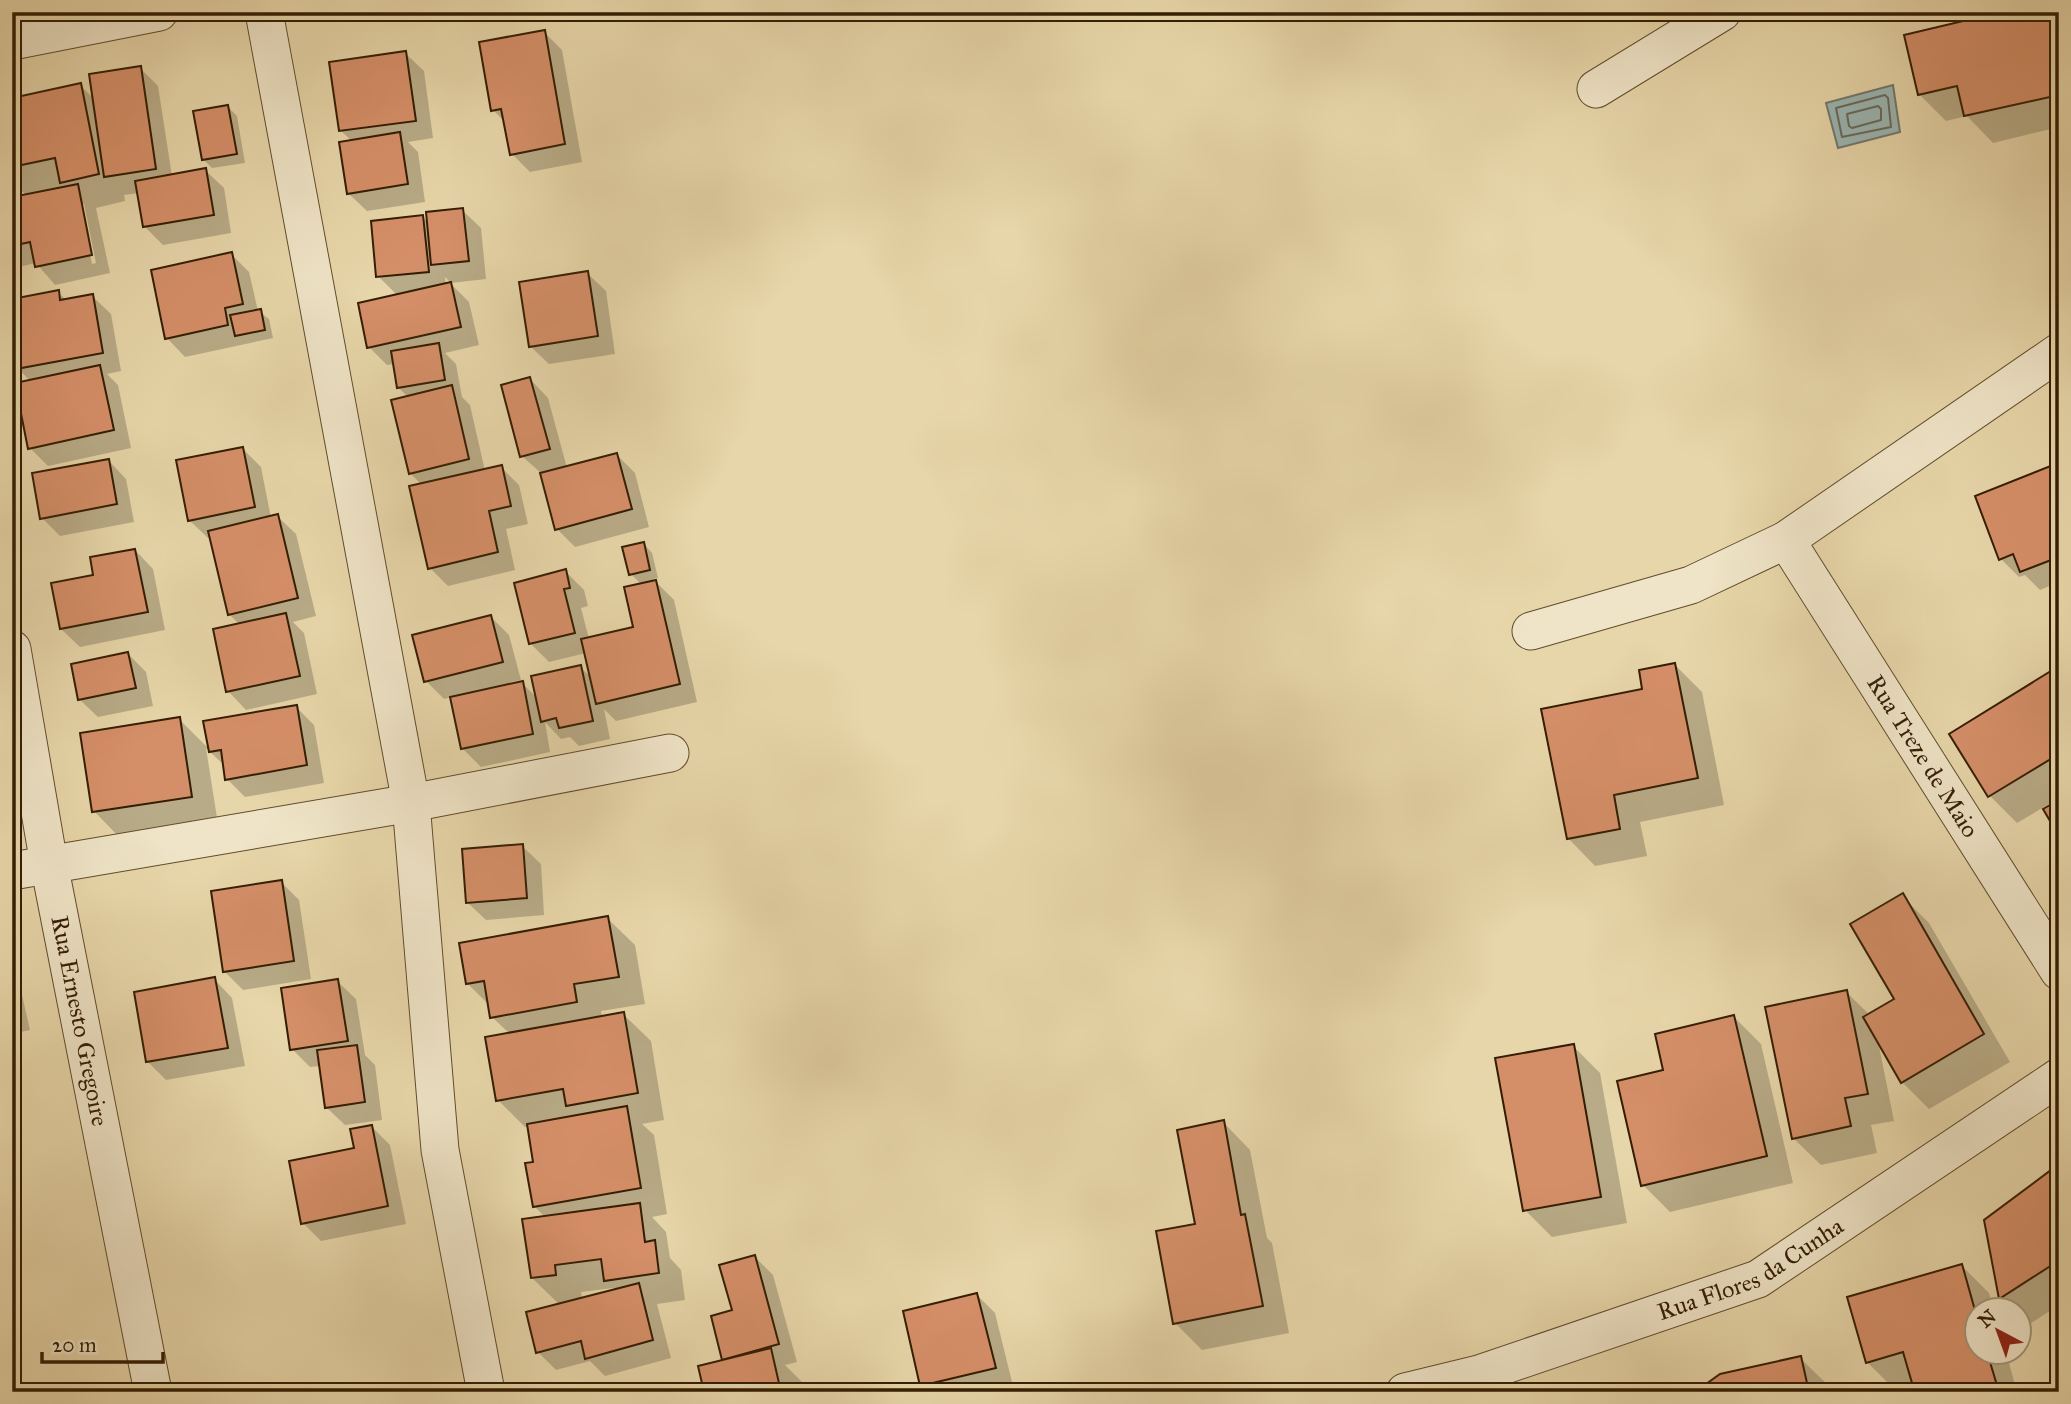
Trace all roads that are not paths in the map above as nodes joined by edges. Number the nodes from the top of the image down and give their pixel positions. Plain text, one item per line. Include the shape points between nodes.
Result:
1 (159, 12) edge
2 (264, 12) edge
3 (1722, 12) edge
4 (12, 41) edge
5 (1596, 89) dead end
6 (2059, 352) edge
7 (1786, 540) junction
8 (1531, 631) dead end
9 (12, 649) edge
10 (670, 753) dead end
11 (411, 803) junction
12 (50, 864) junction
13 (12, 871) edge
14 (2059, 971) edge
15 (2059, 1077) edge
16 (153, 1392) edge
17 (486, 1392) edge
18 (1405, 1392) edge

1 - 4 street
2 - 11 street
3 - 5 street
6 - 7 street
7 - 8 street via 1691,585
7 - 14 street, Rua Treze de Maio
9 - 12 street, Rua Ernesto Gregoire
10 - 11 street
11 - 12 street
11 - 17 street via 440,1150
12 - 13 street
12 - 16 street, Rua Ernesto Gregoire
15 - 18 street, Rua Flores da Cunha via 1758,1279 1479,1374

